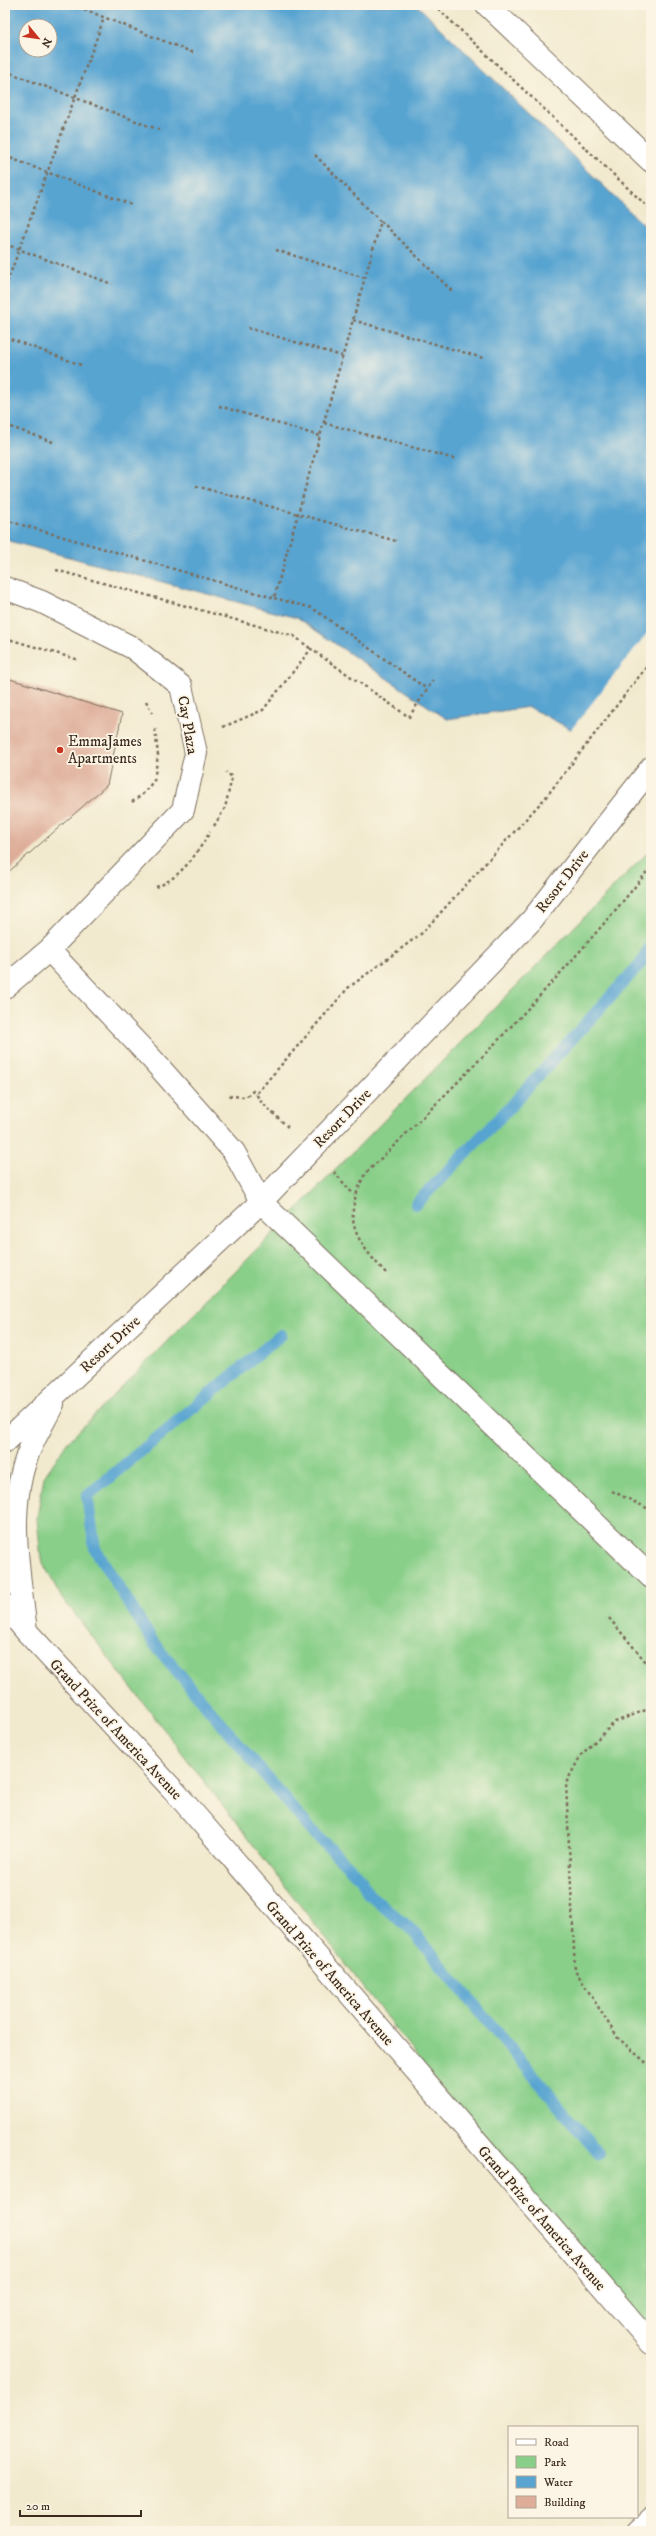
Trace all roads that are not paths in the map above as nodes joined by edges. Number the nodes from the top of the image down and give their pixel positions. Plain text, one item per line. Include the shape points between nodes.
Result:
1 (486, 5) edge
2 (651, 161) edge
3 (5, 588) edge
4 (651, 768) edge
5 (49, 950) junction
6 (5, 987) edge
7 (261, 1202) junction
8 (59, 1393) junction
9 (5, 1442) edge
10 (651, 1577) edge
11 (5, 1606) edge
12 (26, 1631) junction
13 (651, 2344) edge
14 (651, 2519) edge
15 (638, 2531) edge

1 - 2 street
3 - 5 street, Cay Plaza via 42,602 133,648 181,686 196,754 183,810
4 - 7 street, Resort Drive via 531,921
5 - 6 street, Cay Plaza
5 - 7 street via 152,1058 234,1152
7 - 8 street, Resort Drive
7 - 10 street
8 - 9 street, Resort Drive
8 - 12 street via 29,1451 16,1507 17,1560
11 - 12 street, Grand Prize of America Avenue
12 - 13 street, Grand Prize of America Avenue via 177,1794
14 - 15 street

